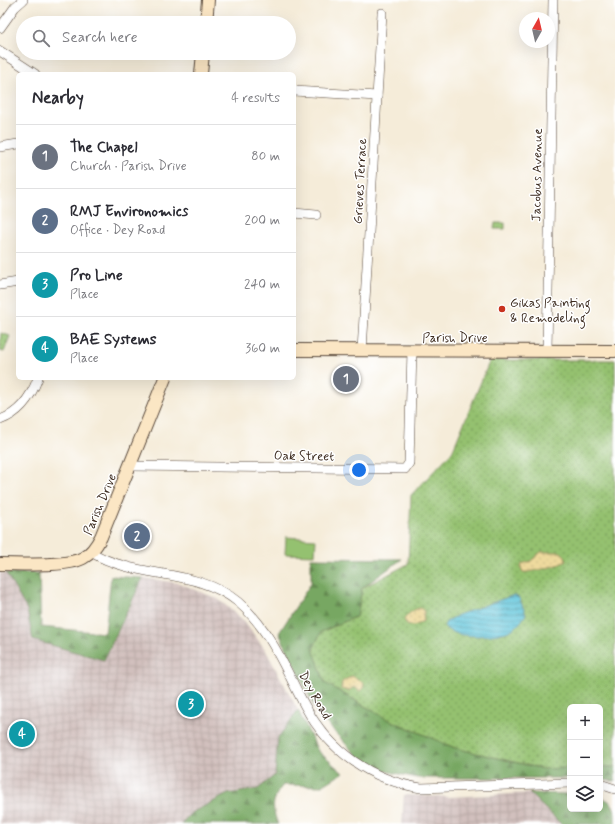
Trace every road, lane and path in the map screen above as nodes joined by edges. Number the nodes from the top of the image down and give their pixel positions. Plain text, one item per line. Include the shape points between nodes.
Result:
1 (23, 0) edge
2 (208, 0) edge
3 (553, 0) edge
4 (382, 13) dead end
5 (207, 16) edge
6 (0, 28) edge
7 (0, 51) edge
8 (202, 60) edge
9 (32, 72) edge
10 (201, 72) edge
11 (296, 92) edge
12 (377, 96) junction
13 (16, 144) edge
14 (0, 147) edge
15 (296, 213) edge
16 (316, 214) dead end
17 (16, 282) edge
18 (0, 285) edge
19 (296, 350) edge
20 (362, 350) junction
21 (412, 350) junction
22 (547, 351) junction
23 (615, 351) edge
24 (37, 380) edge
25 (164, 380) edge
26 (0, 420) edge
27 (130, 466) junction
28 (91, 552) junction
29 (0, 564) edge
30 (567, 783) edge
31 (603, 785) edge
32 (615, 789) edge

1 - 6 street
2 - 5 street
3 - 22 street, Jacobus Avenue
4 - 12 street, Grieves Terrace
7 - 9 street
8 - 10 street
11 - 12 street
12 - 20 street, Grieves Terrace
13 - 14 street
15 - 16 street
17 - 18 street
19 - 20 street, Parish Drive
20 - 21 street, Parish Drive
21 - 22 street, Parish Drive
21 - 27 street, Oak Street via 409,463 405,469
22 - 23 street, Parish Drive
24 - 26 street via 22,406
25 - 27 street, Parish Drive
27 - 28 street, Parish Drive via 101,537
28 - 29 street, Parish Drive via 70,562
28 - 30 street, Dey Road via 112,563 194,579 224,592 237,601 271,640 304,705 325,736 352,761 377,776 421,788
31 - 32 street

